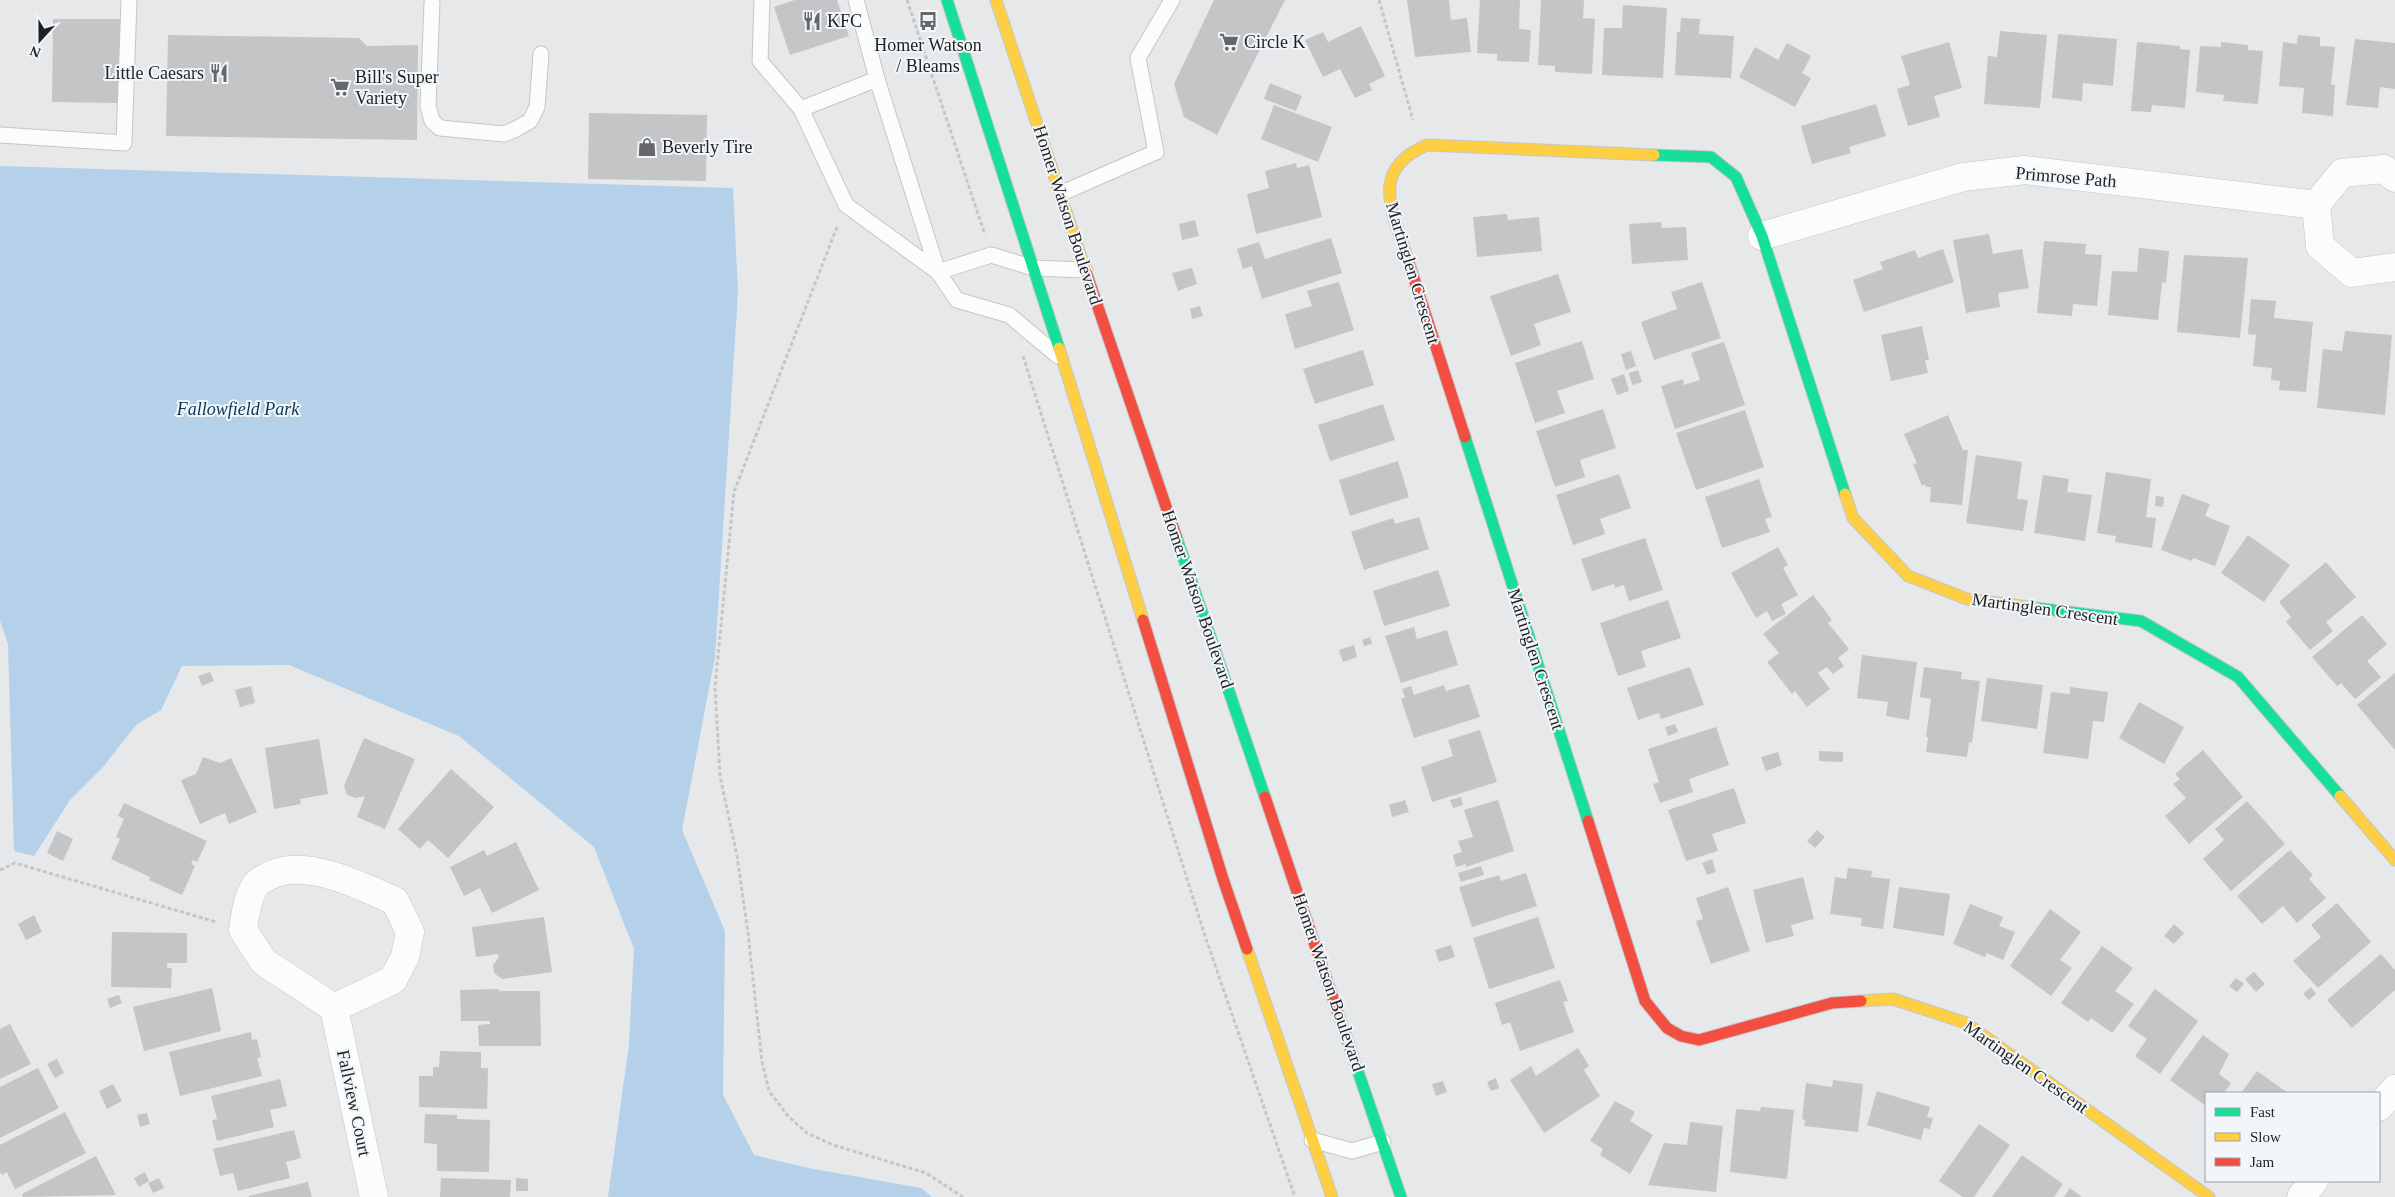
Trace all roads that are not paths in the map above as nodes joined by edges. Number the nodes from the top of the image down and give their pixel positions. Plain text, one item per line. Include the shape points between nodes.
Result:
1 (129, 0) edge
2 (762, 0) edge
3 (856, 0) edge
4 (947, 0) edge
5 (996, 0) edge
6 (1172, 0) edge
7 (432, 3) dead end
8 (541, 54) dead end
9 (877, 79) junction
10 (801, 108) junction
11 (0, 135) edge
12 (2395, 178) edge
13 (1062, 193) junction
14 (2316, 205) junction
15 (1762, 236) junction
16 (2395, 267) edge
17 (1034, 268) junction
18 (1085, 270) junction
19 (938, 272) junction
20 (1061, 359) junction
21 (2395, 860) edge
22 (334, 1008) junction
23 (2395, 1089) edge
24 (2380, 1106) edge
25 (1312, 1140) junction
26 (1383, 1142) junction
27 (2313, 1182) edge
28 (374, 1197) edge
29 (1332, 1197) edge
30 (1401, 1197) edge
31 (2209, 1197) edge
32 (2301, 1197) edge

1 - 11 lane via 124,143
2 - 10 lane via 760,61
3 - 9 lane
4 - 17 street
5 - 13 street, Homer Watson Boulevard
6 - 13 lane via 1138,58 1156,152
7 - 8 lane via 428,106 432,121 440,128 504,134 530,121 537,107
9 - 10 lane
9 - 19 lane
10 - 19 lane via 846,205
12 - 14 street via 2384,169 2342,173
13 - 18 street, Homer Watson Boulevard
14 - 15 street, Primrose Path via 2025,170 1963,177
14 - 16 street via 2320,246 2352,272
15 - 21 street, Martinglen Crescent via 1853,518 1908,576 1967,599 2141,622 2238,677
15 - 31 street, Martinglen Crescent via 1736,176 1711,156 1428,145 1412,150 1400,161 1388,196 1646,1001 1657,1022 1684,1039 1699,1040 1832,1002 1893,999 1966,1023
17 - 18 lane
17 - 19 lane via 991,255
17 - 20 street
18 - 26 street, Homer Watson Boulevard
19 - 20 lane via 957,300 1010,316
20 - 25 street via 1223,879
22 - 22 street via 264,962 243,930 255,884 276,872 300,869 346,879 395,901 410,932 405,957 392,980
22 - 28 street, Fallview Court
23 - 24 street
25 - 26 lane via 1352,1151
25 - 29 street
26 - 30 street, Homer Watson Boulevard
27 - 32 street

